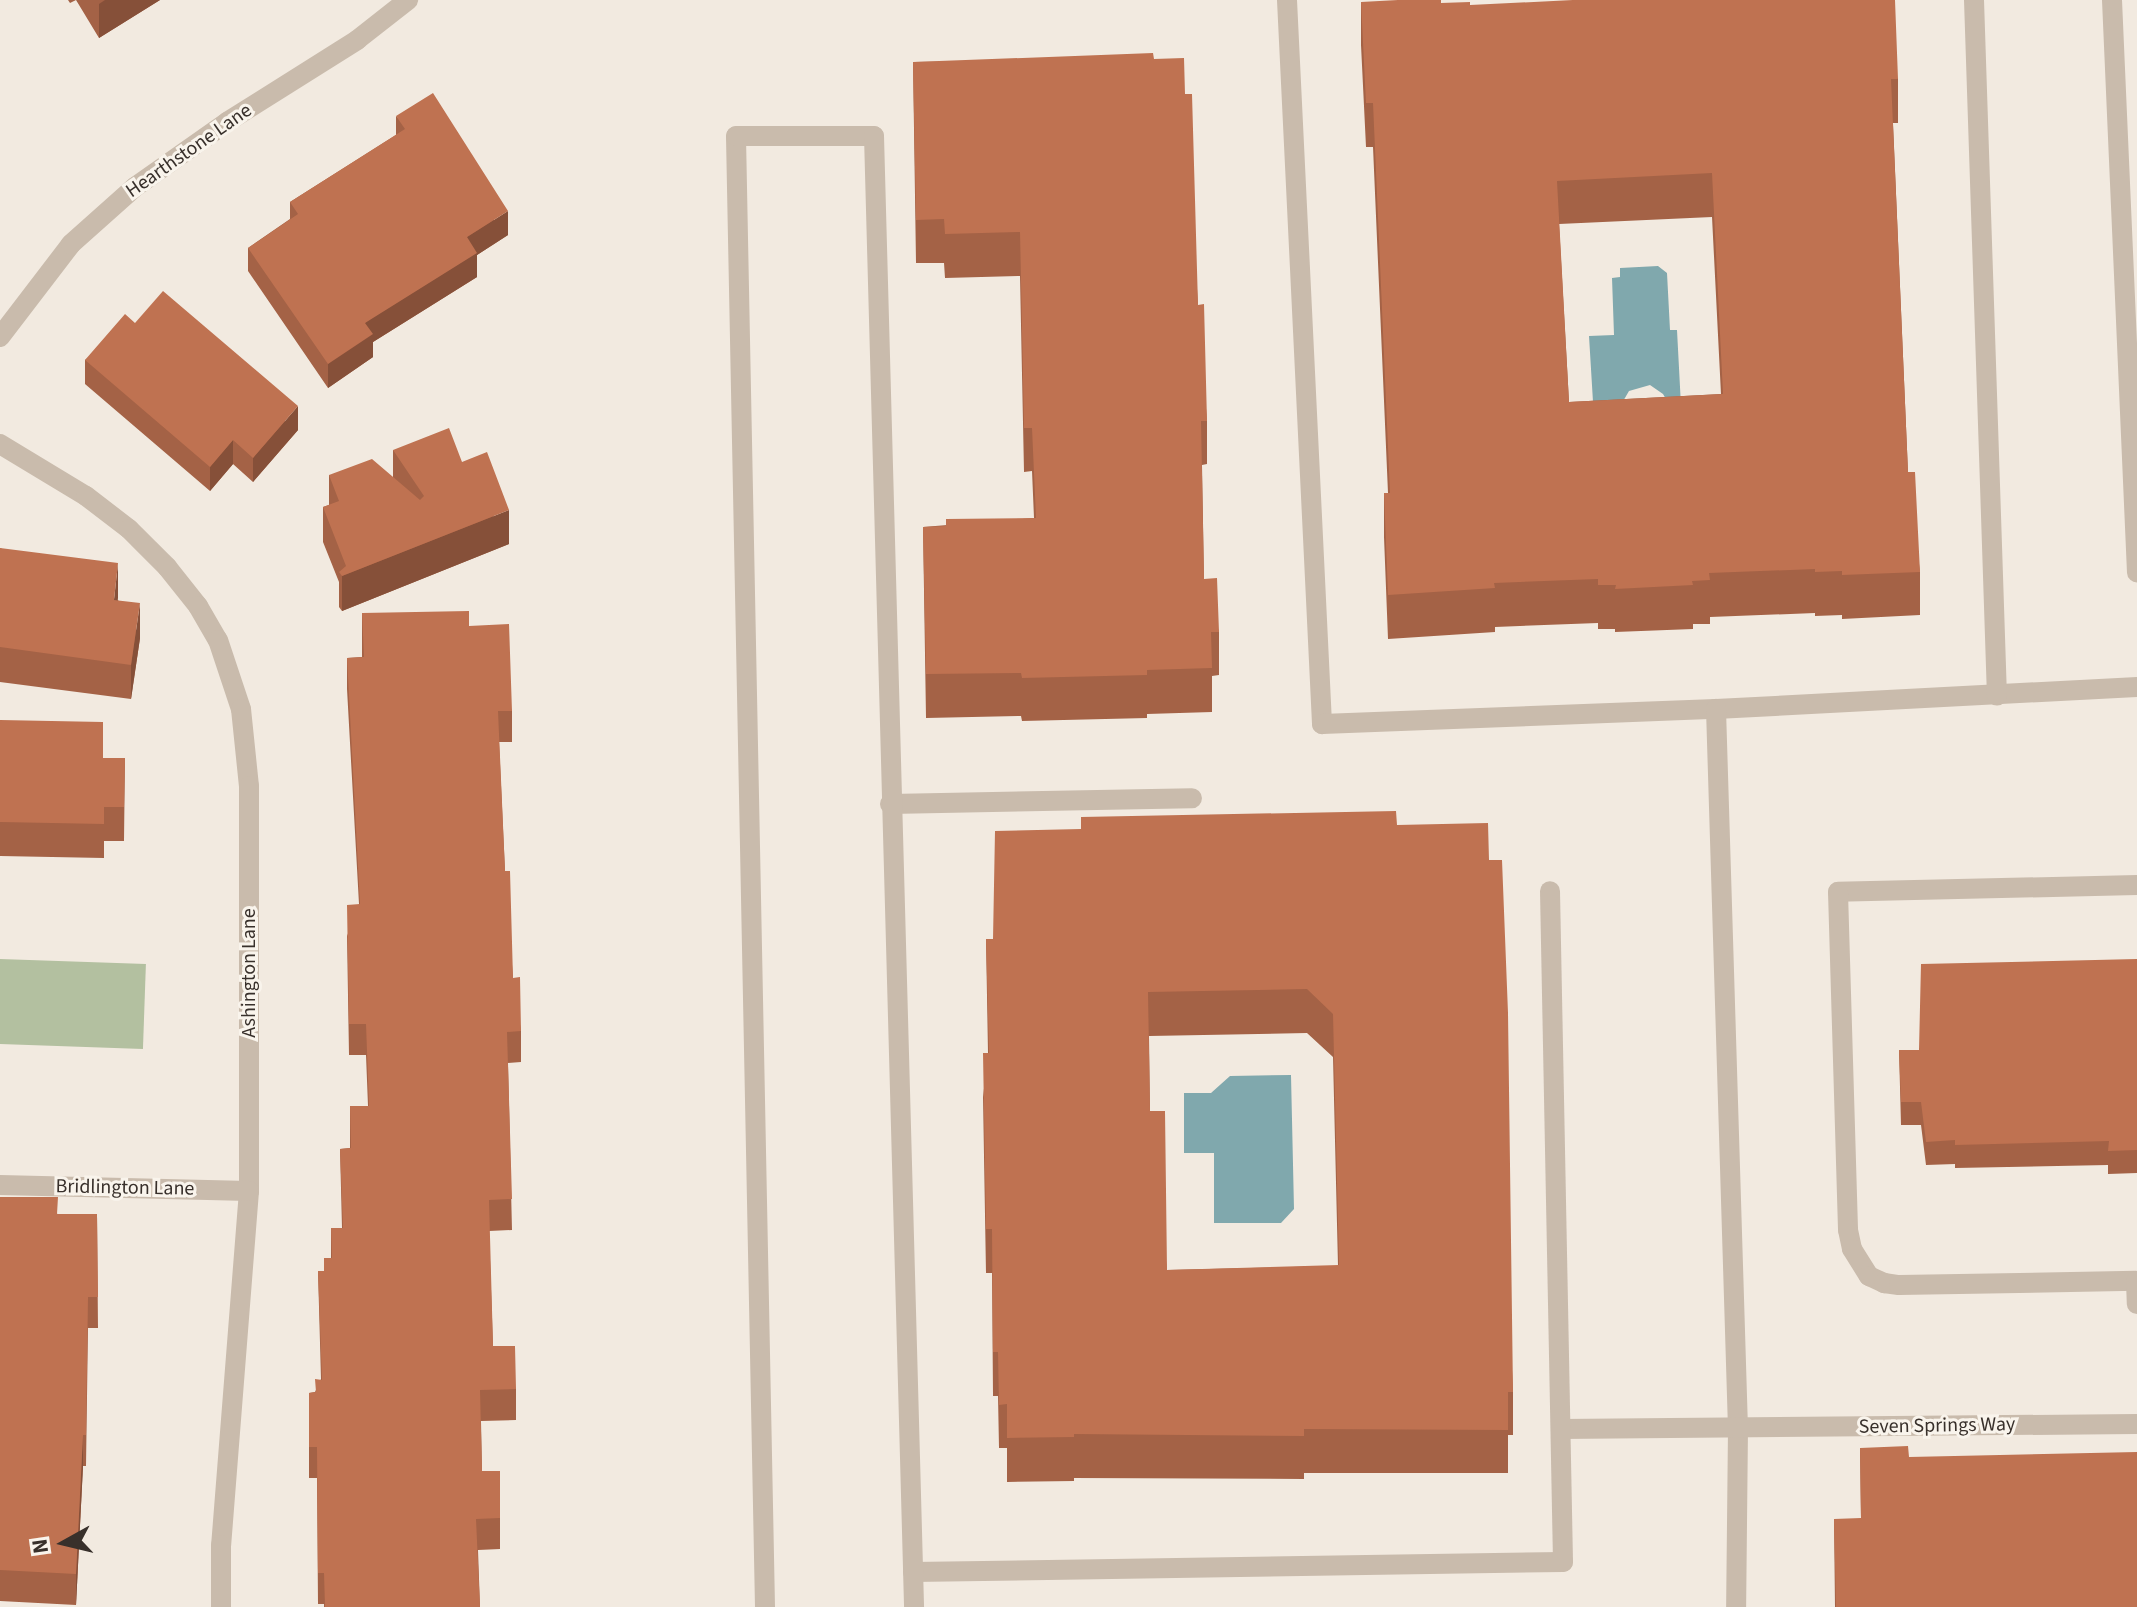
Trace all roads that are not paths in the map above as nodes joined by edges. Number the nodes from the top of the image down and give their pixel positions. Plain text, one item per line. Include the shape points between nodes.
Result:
1 (408, 0) edge
2 (1287, 0) edge
3 (1974, 0) edge
4 (2112, 0) edge
5 (0, 337) edge
6 (0, 444) edge
7 (2137, 572) edge
8 (2137, 687) edge
9 (1997, 696) junction
10 (1716, 709) junction
11 (1192, 798) dead end
12 (890, 804) junction
13 (2137, 885) edge
14 (1550, 891) dead end
15 (0, 1185) edge
16 (249, 1191) junction
17 (2137, 1281) edge
18 (2137, 1304) edge
19 (2137, 1424) edge
20 (1738, 1428) junction
21 (1561, 1429) junction
22 (913, 1572) junction
23 (221, 1607) edge
24 (765, 1607) edge
25 (914, 1607) edge
26 (1736, 1607) edge

1 - 5 street, Hearthstone Lane via 357,40 135,187 71,244
2 - 10 street via 1322,724
3 - 9 street
4 - 7 street
6 - 16 street, Ashington Lane via 86,496 167,567 218,640 235,685 249,786
8 - 9 street
9 - 10 street
10 - 20 street
11 - 12 street
12 - 22 street
12 - 24 street via 874,136 736,136
13 - 17 street via 1838,892 1848,1230 1852,1249 1869,1276 1899,1285
14 - 21 street
15 - 16 street, Bridlington Lane
16 - 23 street, Ashington Lane via 221,1545
17 - 18 street
19 - 20 street, Seven Springs Way
20 - 21 street, Seven Springs Way
20 - 26 street
21 - 22 street via 1563,1562
22 - 25 street

